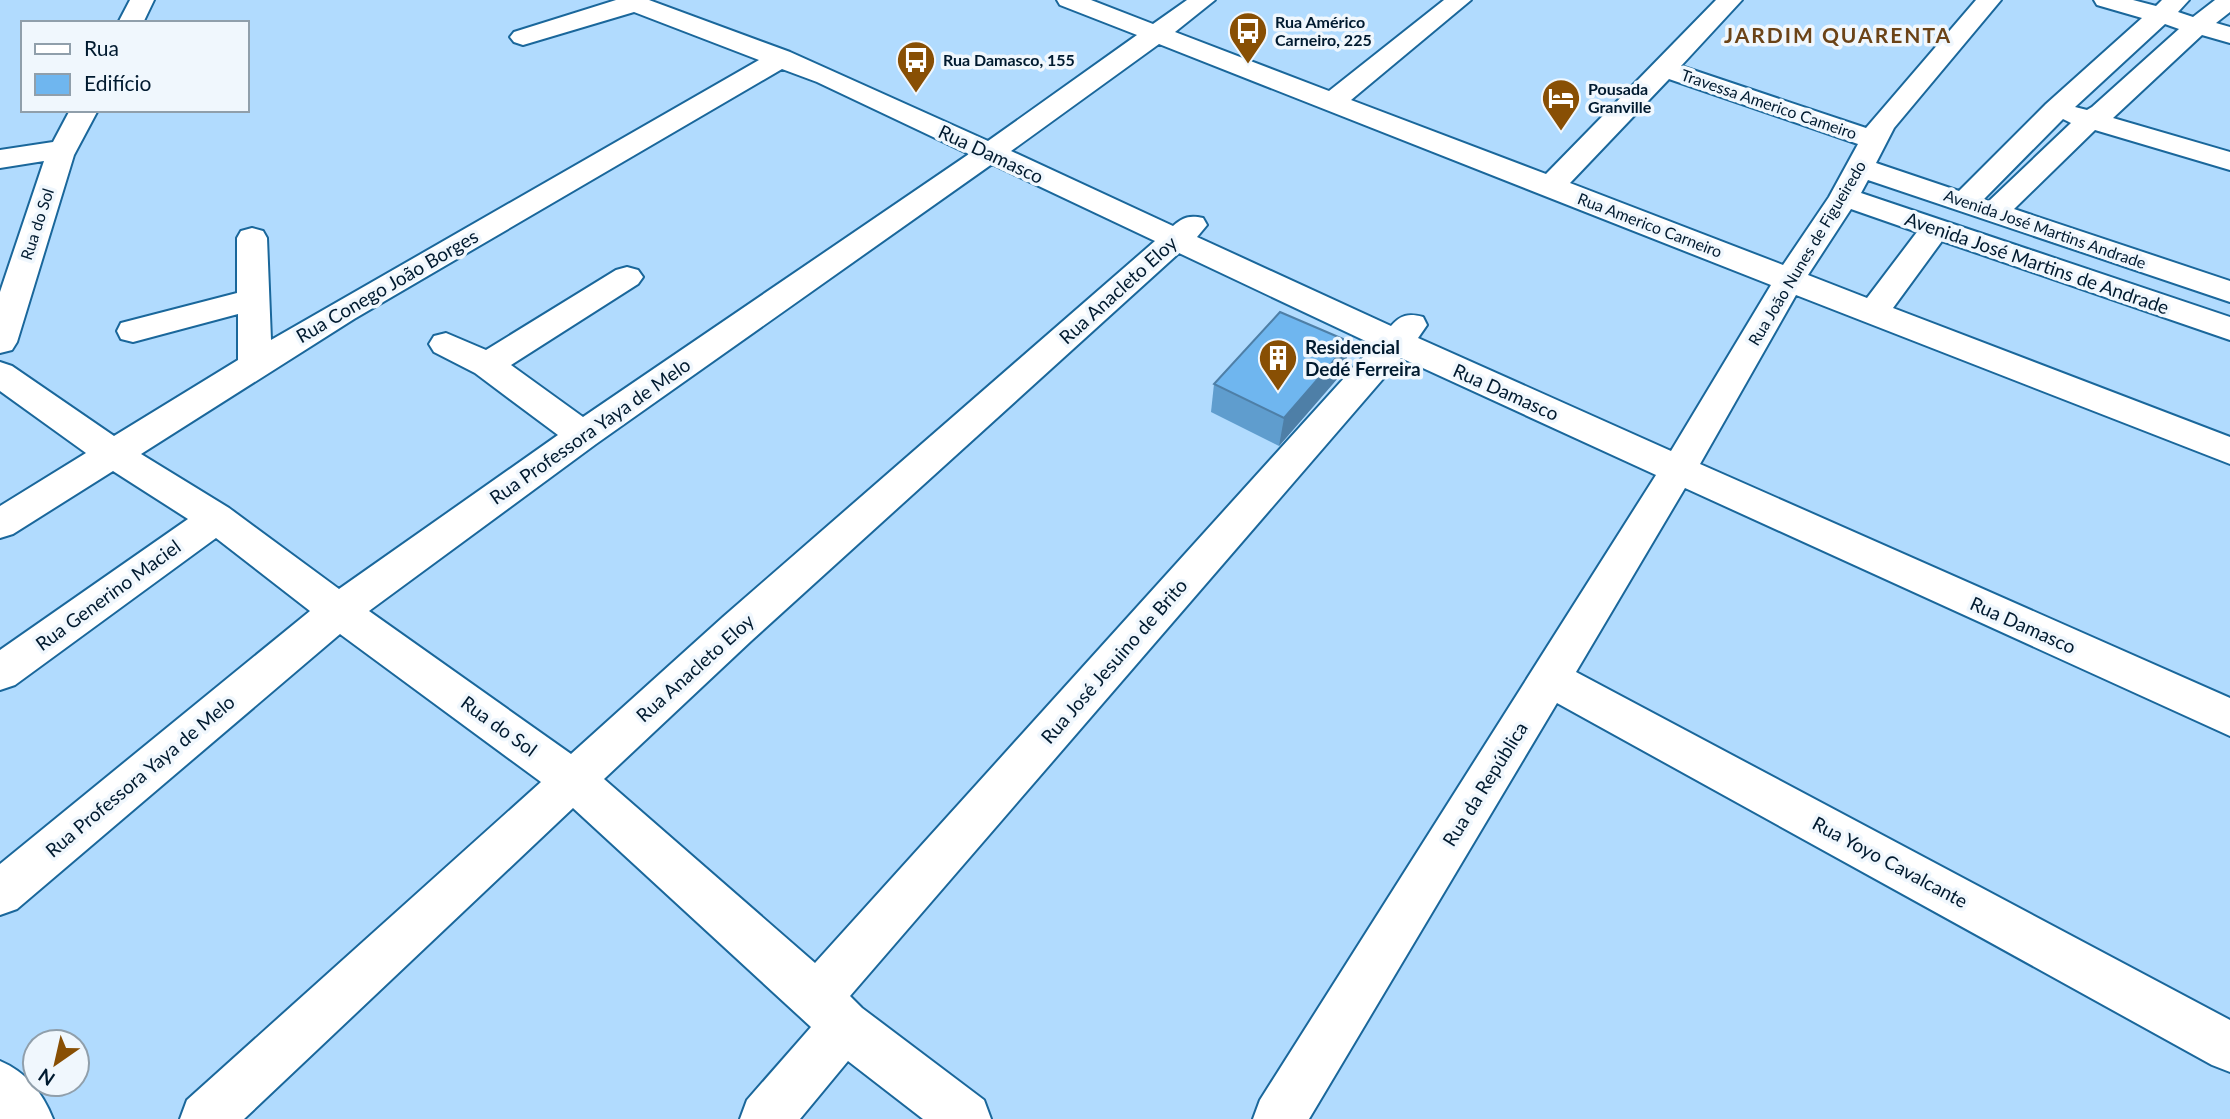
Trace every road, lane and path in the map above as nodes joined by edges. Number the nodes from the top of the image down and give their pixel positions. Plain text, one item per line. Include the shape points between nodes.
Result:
1 (142, 0) edge
2 (1069, 0) edge
3 (1203, 0) edge
4 (1459, 0) edge
5 (1730, 0) edge
6 (1989, 0) edge
7 (2106, 0) edge
8 (2230, 0) edge
9 (632, 2) edge
10 (2168, 7) edge
11 (716, 10) dead end
12 (131, 21) edge
13 (2197, 26) junction
14 (1154, 33) junction
15 (2230, 35) edge
16 (523, 37) dead end
17 (781, 58) junction
18 (1670, 63) junction
19 (1332, 102) junction
20 (2056, 110) junction
21 (83, 112) edge
22 (2090, 120) junction
23 (1878, 132) junction
24 (998, 147) junction
25 (64, 149) junction
26 (0, 159) edge
27 (2230, 161) edge
28 (1859, 167) junction
29 (1550, 187) junction
30 (1844, 197) junction
31 (1966, 201) junction
32 (1995, 211) junction
33 (1936, 228) junction
34 (1183, 232) junction
35 (252, 238) dead end
36 (627, 277) dead end
37 (1789, 279) junction
38 (2230, 292) edge
39 (253, 299) junction
40 (1873, 312) junction
41 (2230, 329) edge
42 (133, 331) dead end
43 (1404, 333) junction
44 (0, 342) edge
45 (446, 344) dead end
46 (255, 364) junction
47 (487, 365) junction
48 (0, 374) edge
49 (583, 435) junction
50 (2230, 451) edge
51 (113, 454) junction
52 (1684, 460) junction
53 (216, 518) junction
54 (0, 524) edge
55 (339, 611) junction
56 (0, 673) edge
57 (1550, 678) junction
58 (2230, 693) edge
59 (2230, 718) edge
60 (573, 779) junction
61 (0, 893) edge
62 (831, 1012) junction
63 (2230, 1047) edge
64 (0, 1087) edge
65 (27, 1119) edge
66 (206, 1119) edge
67 (766, 1119) edge
68 (965, 1119) edge
69 (1279, 1119) edge

1 - 12 street
2 - 14 street, Rua Americo Carneiro
3 - 14 street, Rua Professora Yaya de Melo
4 - 19 street
5 - 18 street
6 - 23 street, Rua João Nunes de Figueiredo
7 - 10 street
8 - 13 street
9 - 16 street
9 - 17 street, Rua Damasco
10 - 13 street
10 - 20 street
11 - 24 street, Rua Damasco
13 - 15 street
13 - 22 street
14 - 19 street, Rua Americo Carneiro
14 - 24 street, Rua Professora Yaya de Melo
17 - 24 street, Rua Damasco
17 - 46 street, Rua Conego João Borges
18 - 23 street, Travessa Americo Cameiro
18 - 29 street
19 - 29 street, Rua Americo Carneiro
20 - 22 street
20 - 31 street
21 - 25 street, Rua do Sol
22 - 27 street
22 - 32 street
23 - 28 street, Rua João Nunes de Figueiredo
24 - 34 street, Rua Damasco
24 - 49 street, Rua Professora Yaya de Melo
25 - 26 street
25 - 44 street, Rua do Sol
28 - 30 street, Rua João Nunes de Figueiredo
28 - 31 street, Avenida José Martins Andrade
29 - 37 street, Rua Americo Carneiro
30 - 33 street, Avenida José Martins de Andrade
30 - 37 street, Rua João Nunes de Figueiredo
31 - 32 street, Avenida José Martins Andrade
32 - 38 street, Avenida José Martins Andrade
33 - 40 street
33 - 41 street, Avenida José Martins de Andrade
34 - 43 street, Rua Damasco
34 - 60 street, Rua Anacleto Eloy
35 - 39 street
36 - 47 street
37 - 40 street, Rua Americo Carneiro
37 - 52 street, Rua João Nunes de Figueiredo
39 - 42 street
39 - 46 street
40 - 50 street, Rua Americo Carneiro
43 - 52 street, Rua Damasco
43 - 62 street, Rua José Jesuino de Brito
45 - 47 street
46 - 51 street, Rua Conego João Borges
47 - 49 street
48 - 51 street, Rua do Sol
49 - 55 street, Rua Professora Yaya de Melo
51 - 53 street, Rua do Sol
51 - 54 street, Rua Conego João Borges
52 - 57 street, Rua da República
52 - 58 street, Rua Damasco
52 - 59 street, Rua Damasco
53 - 55 street, Rua do Sol
53 - 56 street, Rua Generino Maciel
55 - 60 street, Rua do Sol
55 - 61 street, Rua Professora Yaya de Melo
57 - 63 street, Rua Yoyo Cavalcante
57 - 69 street, Rua da República
60 - 62 street, Rua do Sol
60 - 66 street, Rua Anacleto Eloy
62 - 67 street, Rua José Jesuino de Brito
62 - 68 street, Rua do Sol
64 - 65 street

